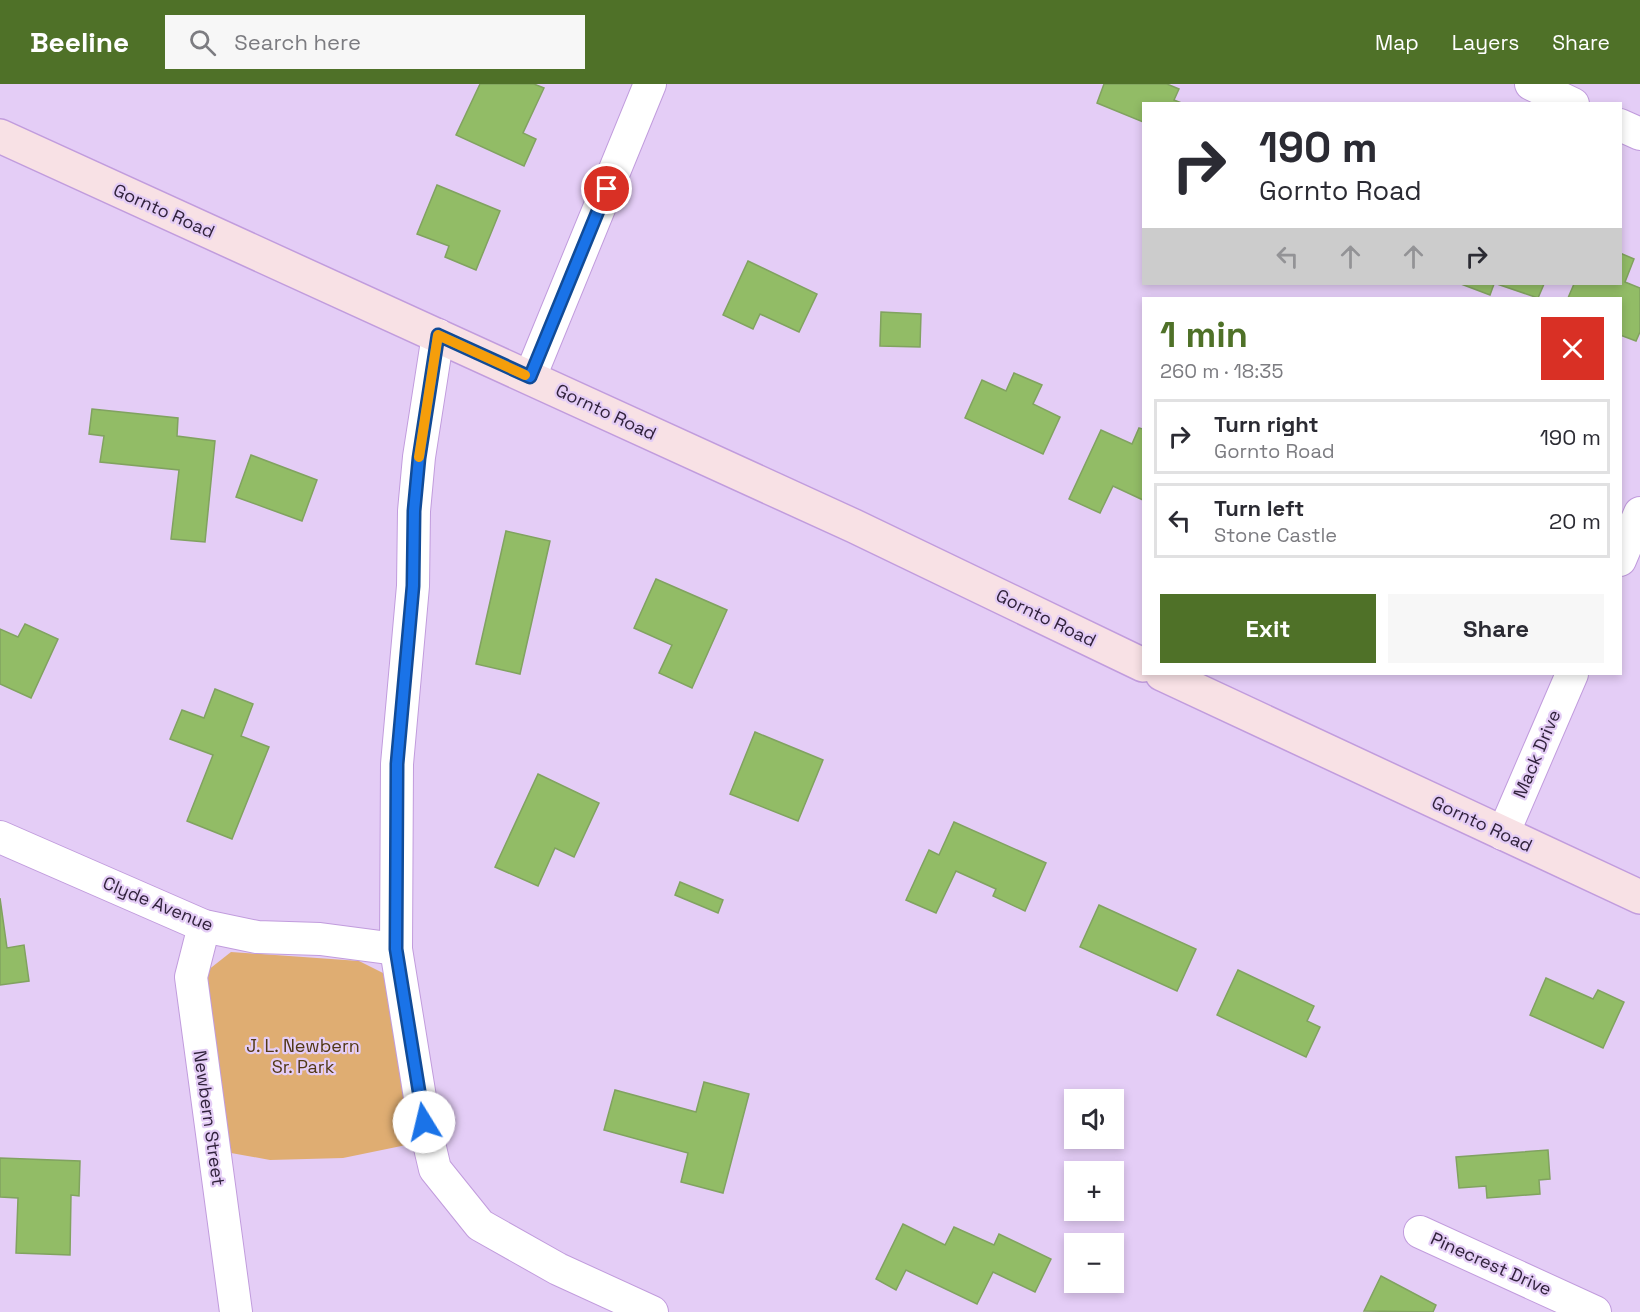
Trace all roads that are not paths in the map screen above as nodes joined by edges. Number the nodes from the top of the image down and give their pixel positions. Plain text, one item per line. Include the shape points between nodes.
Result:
1 (650, 84) edge
2 (1531, 84) edge
3 (1570, 102) edge
4 (1622, 126) edge
5 (1640, 134) edge
6 (0, 136) edge
7 (438, 335) junction
8 (530, 377) junction
9 (1640, 513) edge
10 (1622, 555) edge
11 (1142, 664) edge
12 (1164, 675) edge
13 (1572, 675) edge
14 (1503, 834) junction
15 (0, 837) edge
16 (1640, 897) edge
17 (204, 926) junction
18 (396, 949) junction
19 (1420, 1232) dead end
20 (1549, 1302) edge
21 (236, 1312) edge
22 (652, 1312) edge
23 (1595, 1312) edge

1 - 8 street
2 - 3 street
4 - 5 street
6 - 7 main road, Gornto Road
7 - 8 main road, Gornto Road
7 - 18 street via 414,511 413,586 397,764
8 - 11 main road, Gornto Road
9 - 10 street
12 - 14 main road, Gornto Road
13 - 14 street, Mack Drive
14 - 16 main road, Gornto Road
15 - 17 street, Clyde Avenue
17 - 18 street, Clyde Avenue via 257,937 320,939
17 - 21 street, Newbern Street via 191,977
18 - 22 street via 435,1169 480,1225 558,1269
19 - 20 street, Pinecrest Drive
20 - 23 street, Pinecrest Drive

